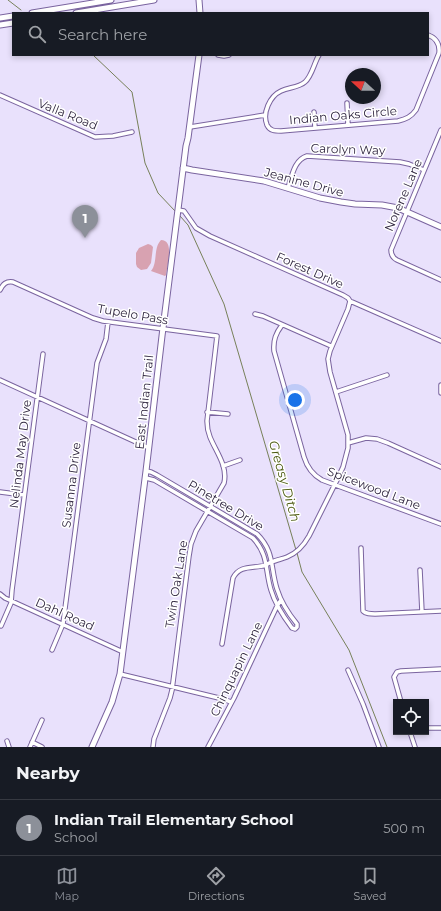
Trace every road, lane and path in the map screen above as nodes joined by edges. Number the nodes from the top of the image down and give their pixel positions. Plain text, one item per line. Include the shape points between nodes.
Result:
1 (111, 0) edge
2 (154, 0) edge
3 (199, 0) edge
4 (38, 12) edge
5 (82, 12) edge
6 (200, 12) edge
7 (12, 16) edge
8 (0, 18) edge
9 (12, 23) edge
10 (0, 25) edge
11 (429, 35) edge
12 (199, 56) edge
13 (319, 56) edge
14 (0, 95) edge
15 (347, 104) edge
16 (314, 112) dead end
17 (265, 115) junction
18 (348, 125) junction
19 (190, 126) junction
20 (315, 128) junction
21 (441, 130) edge
22 (132, 132) dead end
23 (183, 168) junction
24 (424, 170) junction
25 (288, 188) junction
26 (178, 210) junction
27 (407, 212) junction
28 (441, 227) edge
29 (441, 280) edge
30 (0, 290) edge
31 (350, 301) junction
32 (255, 314) dead end
33 (108, 322) junction
34 (282, 325) junction
35 (163, 329) junction
36 (217, 336) joint
37 (441, 342) edge
38 (331, 346) junction
39 (43, 354) dead end
40 (387, 375) dead end
41 (0, 380) edge
42 (441, 385) edge
43 (336, 392) junction
44 (441, 393) edge
45 (37, 397) junction
46 (207, 412) junction
47 (228, 414) dead end
48 (90, 421) junction
49 (348, 443) junction
50 (149, 448) junction
51 (240, 460) dead end
52 (223, 466) junction
53 (441, 467) edge
54 (146, 472) junction
55 (146, 478) junction
56 (335, 484) junction
57 (0, 492) edge
58 (24, 495) junction
59 (210, 505) junction
60 (207, 510) junction
61 (441, 524) edge
62 (360, 548) dead end
63 (272, 561) junction
64 (266, 564) junction
65 (420, 570) dead end
66 (0, 594) edge
67 (12, 600) junction
68 (281, 600) junction
69 (277, 606) junction
70 (441, 611) edge
71 (422, 612) junction
72 (63, 624) junction
73 (1, 626) edge
74 (222, 644) dead end
75 (52, 650) dead end
76 (123, 652) junction
77 (441, 669) edge
78 (348, 670) dead end
79 (120, 674) junction
80 (172, 687) junction
81 (400, 699) edge
82 (231, 702) junction
83 (42, 720) dead end
84 (429, 728) edge
85 (441, 728) edge
86 (411, 735) edge
87 (7, 741) dead end
88 (32, 742) junction
89 (9, 747) edge
90 (30, 747) edge
91 (42, 747) edge
92 (92, 747) edge
93 (153, 747) edge
94 (208, 747) edge
95 (379, 747) edge
96 (415, 747) edge

1 - 4 main road
2 - 5 main road
3 - 6 main road
7 - 8 main road
9 - 10 main road
11 - 18 street, Indian Oaks Circle via 433,37 440,49 414,113 398,121
12 - 19 main road, East Indian Trail
13 - 17 street via 306,82 276,94
14 - 22 street, Valla Road via 95,137
15 - 18 street
16 - 20 street
17 - 19 street
17 - 20 street, Indian Oaks Circle via 268,126 274,131
18 - 20 street, Indian Oaks Circle
19 - 23 main road, East Indian Trail
21 - 24 street, Norene Lane
23 - 25 main road, Jeanine Drive via 252,179
23 - 26 main road, East Indian Trail
24 - 25 street, Carolyn Way via 392,161 307,156 300,159 297,164
24 - 27 street, Norene Lane
25 - 27 main road, Jeanine Drive via 328,200 390,206
26 - 31 street, Forest Drive via 186,213 202,233 343,295
26 - 35 main road, East Indian Trail
27 - 28 main road, Jeanine Drive
27 - 29 street, Norene Lane via 391,252 394,258 404,264
30 - 33 street, Tupelo Pass via 4,284 12,282 93,318
31 - 37 street, Forest Drive
31 - 38 street
32 - 34 street
33 - 35 street, Tupelo Pass
33 - 48 street, Susanna Drive via 106,339 97,363
34 - 38 street
34 - 56 street, Spicewood Lane via 275,336 274,348 304,457 307,466 315,475
35 - 36 street, Tupelo Pass
35 - 50 main road, East Indian Trail
36 - 46 street, Twin Oak Lane
38 - 43 street via 328,361
39 - 45 street, Nelinda May Drive
40 - 43 street
41 - 45 street
42 - 44 street
43 - 49 street
45 - 48 street
45 - 58 street, Nelinda May Drive
46 - 47 street
46 - 52 street, Twin Oak Lane via 209,435
48 - 50 street
48 - 72 street, Susanna Drive
49 - 53 street via 366,438 377,439
49 - 56 street via 345,461
50 - 54 main road, East Indian Trail
51 - 52 street
52 - 59 street, Twin Oak Lane via 224,483
54 - 55 main road, East Indian Trail
54 - 59 street, Pinetree Drive via 157,475
55 - 60 street, Pinetree Drive
55 - 76 main road, East Indian Trail
56 - 61 street, Spicewood Lane
56 - 63 street via 306,543 291,555
57 - 58 street
58 - 67 street, Nelinda May Drive
59 - 60 street, Twin Oak Lane
59 - 63 street, Pinetree Drive via 258,534 265,542
60 - 64 street, Pinetree Drive via 254,538 263,551
60 - 80 street, Twin Oak Lane via 194,535 189,556
62 - 71 street via 363,611 368,614
63 - 64 street
63 - 68 street, Pinetree Drive
64 - 69 street, Pinetree Drive via 271,591
64 - 74 street via 243,568 232,578
65 - 71 street
66 - 67 street, Dahl Road
67 - 72 street, Dahl Road
67 - 73 street, Nelinda May Drive
68 - 69 street, Chinquapin Lane
68 - 69 street, Pinetree Drive via 297,624 295,629
69 - 82 street, Chinquapin Lane
70 - 71 street
72 - 75 street, Susanna Drive
72 - 76 street, Dahl Road
76 - 79 main road, East Indian Trail
77 - 81 street via 401,671 396,674 394,677
78 - 95 street
79 - 80 street
79 - 92 main road, East Indian Trail via 112,702
80 - 82 street
80 - 93 street, Twin Oak Lane
82 - 94 street, Chinquapin Lane
83 - 88 street
84 - 85 street
86 - 96 street
87 - 89 street
88 - 90 street
88 - 91 street

